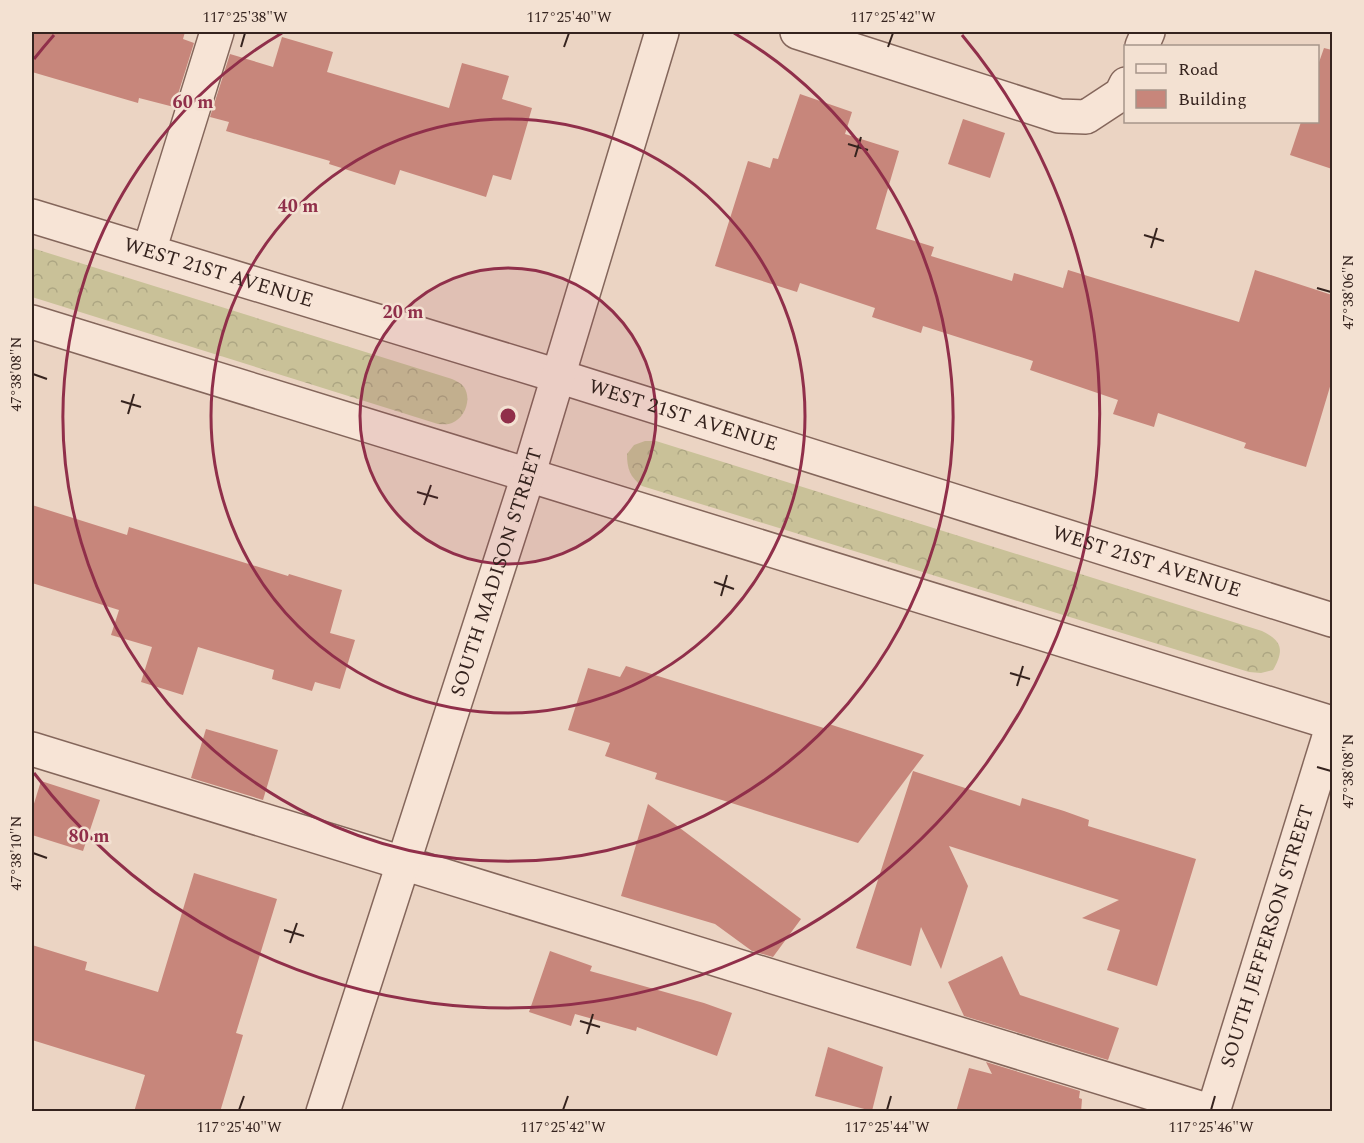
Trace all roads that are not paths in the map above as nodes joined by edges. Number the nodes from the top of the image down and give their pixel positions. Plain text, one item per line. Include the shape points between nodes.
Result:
1 (217, 32) edge
2 (662, 32) edge
3 (797, 32) edge
4 (1124, 86) edge
5 (32, 216) edge
6 (149, 251) junction
7 (32, 321) edge
8 (558, 376) junction
9 (528, 476) junction
10 (1332, 620) edge
11 (1332, 725) edge
12 (32, 749) edge
13 (404, 863) junction
14 (323, 1112) edge
15 (1213, 1112) edge

1 - 6 street
2 - 8 street, SOUTH MADISON STREET
3 - 4 street via 1059,116 1086,117 1121,94
5 - 6 street, WEST 21ST AVENUE
6 - 8 street, WEST 21ST AVENUE
7 - 9 street
8 - 9 street, SOUTH MADISON STREET
8 - 10 street, WEST 21ST AVENUE
9 - 11 street
9 - 13 street, SOUTH MADISON STREET
11 - 15 street, SOUTH JEFFERSON STREET
12 - 13 street
13 - 14 street, SOUTH MADISON STREET
13 - 15 street

